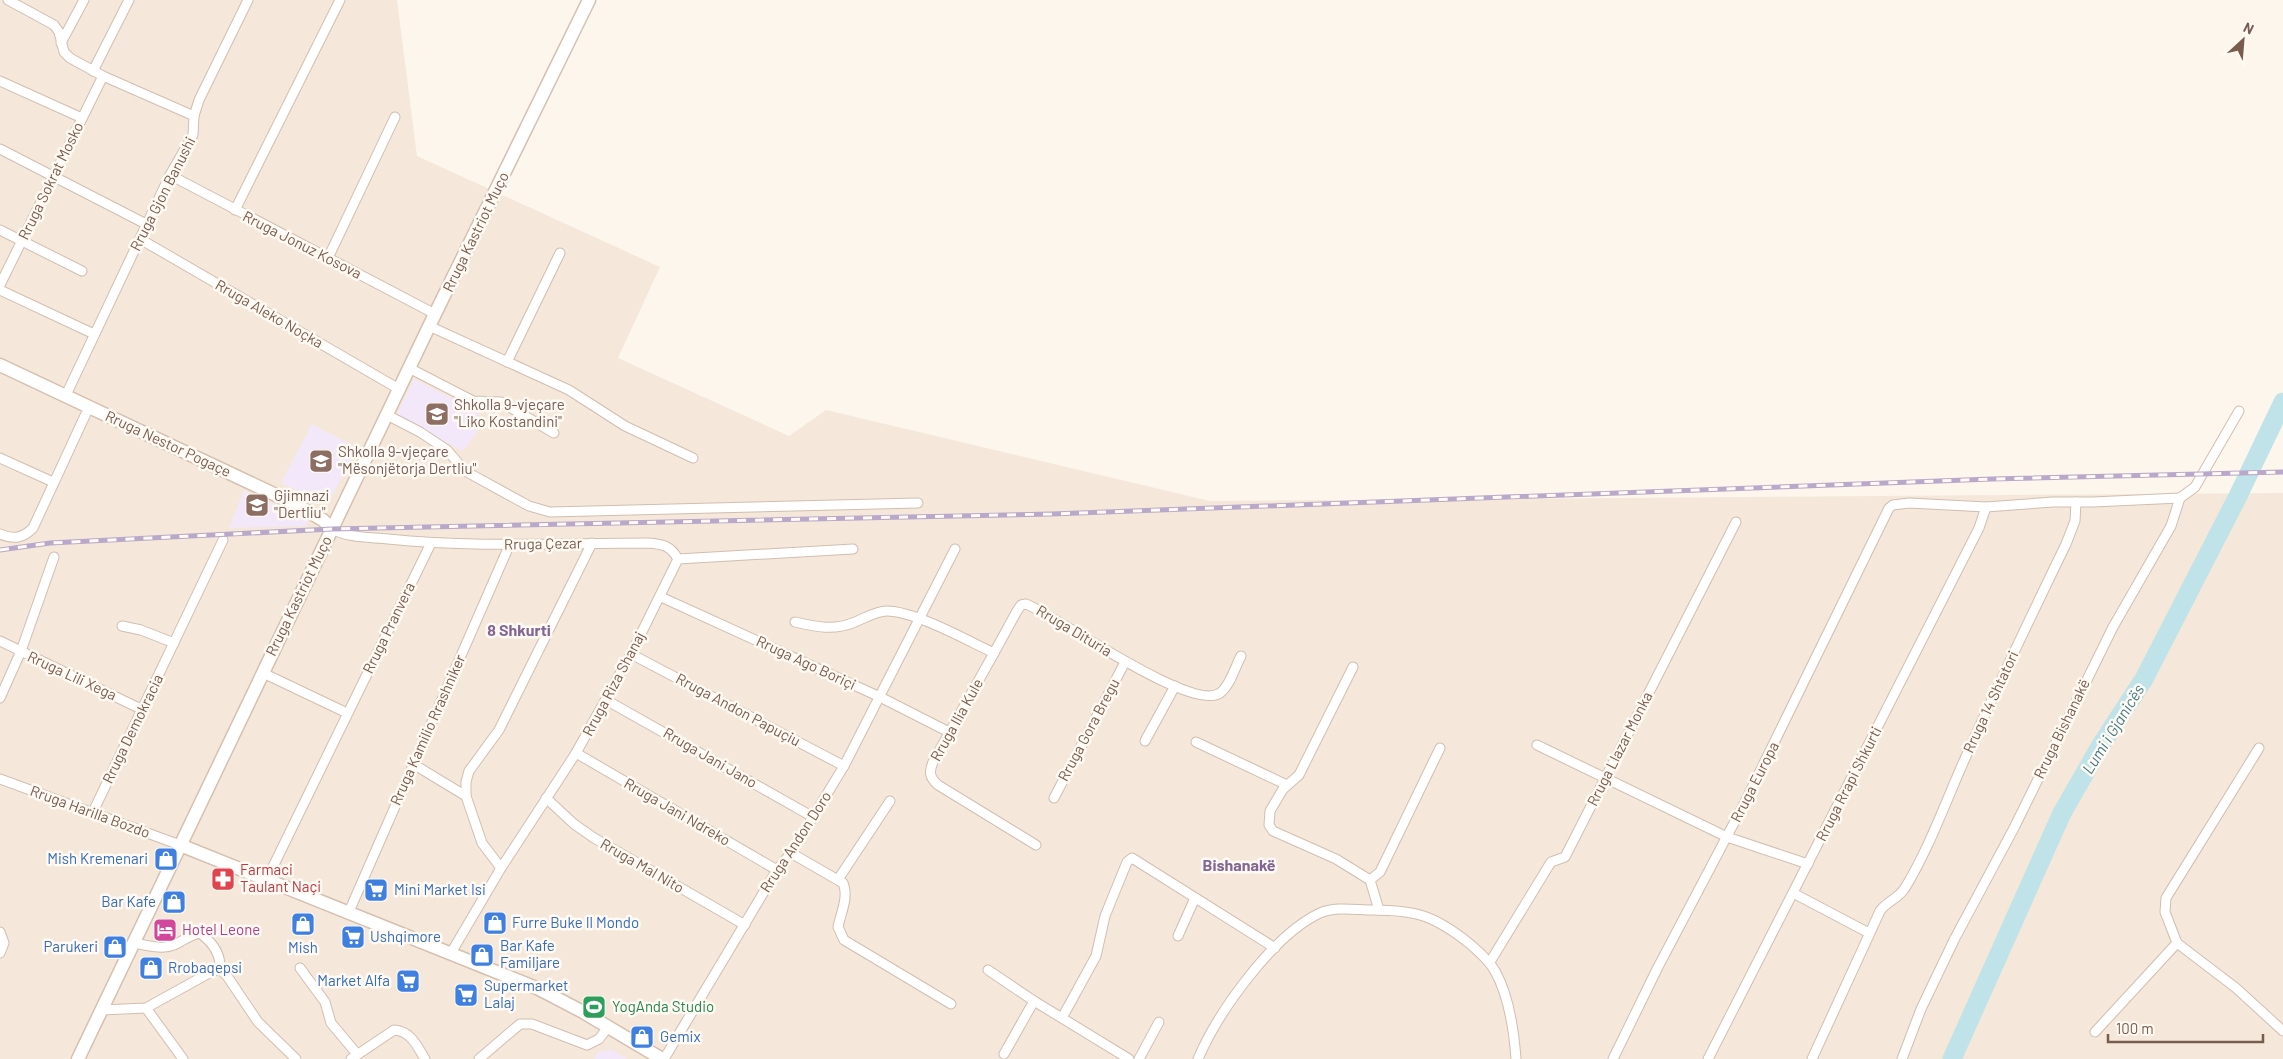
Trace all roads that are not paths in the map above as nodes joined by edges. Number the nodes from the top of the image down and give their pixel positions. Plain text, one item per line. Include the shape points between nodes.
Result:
1 (8, 0) edge
2 (84, 0) edge
3 (129, 0) edge
4 (248, 0) edge
5 (340, 0) edge
6 (589, 0) edge
7 (62, 43) junction
8 (93, 71) junction
9 (103, 76) junction
10 (0, 81) edge
11 (194, 116) junction
12 (395, 117) dead end
13 (82, 118) junction
14 (0, 149) edge
15 (170, 175) junction
16 (54, 177) junction
17 (235, 210) junction
18 (146, 224) junction
19 (0, 230) edge
20 (140, 239) junction
21 (22, 241) junction
22 (560, 253) dead end
23 (328, 258) junction
24 (82, 271) dead end
25 (0, 285) edge
26 (0, 290) edge
27 (435, 314) junction
28 (429, 326) junction
29 (94, 334) junction
30 (507, 362) junction
31 (0, 364) edge
32 (409, 368) junction
33 (399, 389) junction
34 (66, 395) junction
35 (89, 407) junction
36 (2239, 411) dead end
37 (387, 415) junction
38 (554, 433) dead end
39 (0, 458) edge
40 (693, 458) dead end
41 (53, 482) junction
42 (2180, 498) junction
43 (2076, 502) junction
44 (918, 503) dead end
45 (1986, 508) junction
46 (1736, 522) dead end
47 (332, 529) junction
48 (0, 534) edge
49 (223, 540) dead end
50 (592, 543) junction
51 (431, 544) junction
52 (509, 546) junction
53 (853, 549) dead end
54 (955, 549) dead end
55 (54, 556) dead end
56 (678, 559) junction
57 (661, 597) junction
58 (919, 619) junction
59 (795, 622) dead end
60 (122, 626) dead end
61 (0, 641) edge
62 (174, 643) junction
63 (21, 652) junction
64 (994, 653) junction
65 (631, 654) junction
66 (1240, 656) dead end
67 (1125, 662) junction
68 (1352, 667) dead end
69 (263, 673) junction
70 (1175, 686) junction
71 (880, 697) junction
72 (0, 698) edge
73 (606, 700) junction
74 (143, 710) junction
75 (347, 713) junction
76 (950, 732) junction
77 (1146, 741) dead end
78 (1196, 742) dead end
79 (1537, 745) dead end
80 (1440, 748) dead end
81 (2259, 748) dead end
82 (576, 753) junction
83 (413, 764) junction
84 (844, 766) junction
85 (1605, 778) junction
86 (0, 779) edge
87 (1287, 786) junction
88 (466, 796) junction
89 (546, 798) junction
90 (1054, 798) dead end
91 (890, 801) dead end
92 (92, 814) junction
93 (813, 817) junction
94 (1727, 837) junction
95 (180, 845) junction
96 (1036, 845) dead end
97 (791, 852) junction
98 (1808, 864) junction
99 (501, 868) junction
100 (777, 870) junction
101 (839, 878) junction
102 (1370, 880) junction
103 (266, 881) junction
104 (1794, 893) junction
105 (1195, 898) junction
106 (1379, 910) junction
107 (348, 914) junction
108 (745, 924) junction
109 (0, 932) edge
110 (1869, 933) junction
111 (1178, 936) dead end
112 (2177, 943) junction
113 (133, 944) junction
114 (1275, 948) junction
115 (0, 953) edge
116 (450, 953) junction
117 (1490, 962) junction
118 (300, 968) dead end
119 (220, 970) junction
120 (988, 970) dead end
121 (1034, 1001) junction
122 (951, 1004) dead end
123 (146, 1008) junction
124 (101, 1010) junction
125 (1062, 1018) junction
126 (1159, 1022) dead end
127 (608, 1027) junction
128 (2283, 1031) edge
129 (2095, 1032) dead end
130 (1004, 1054) dead end
131 (354, 1057) edge
132 (78, 1059) edge
133 (183, 1059) edge
134 (296, 1059) edge
135 (425, 1059) edge
136 (479, 1059) edge
137 (663, 1059) edge
138 (1129, 1059) edge
139 (1139, 1059) edge
140 (1198, 1059) edge
141 (1516, 1059) edge
142 (1613, 1059) edge
143 (1708, 1059) edge
144 (1812, 1059) edge
145 (1902, 1059) edge

1 - 7 street, Rruga Gjon Banushi via 54,25
2 - 7 street
3 - 8 street
4 - 11 street
5 - 17 street
6 - 27 street, Rruga Kastriot Muço
7 - 8 street, Rruga Gjon Banushi via 66,55
8 - 9 street, Rruga Gjon Banushi
9 - 11 street, Rruga Gjon Banushi
9 - 13 street, Rruga Sokrat Mosko
10 - 13 street
11 - 15 street, Rruga Gjon Banushi via 193,136
12 - 23 street
13 - 16 street, Rruga Sokrat Mosko
14 - 16 street
15 - 17 street, Rruga Jonuz Kosova
15 - 18 street, Rruga Gjon Banushi
16 - 18 street
16 - 21 street, Rruga Sokrat Mosko
17 - 23 street, Rruga Jonuz Kosova
18 - 20 street, Rruga Gjon Banushi
19 - 21 street
20 - 29 street, Rruga Gjon Banushi
20 - 33 street, Rruga Aleko Noçka
21 - 24 street
21 - 25 street, Rruga Sokrat Mosko
22 - 30 street
23 - 27 street, Rruga Jonuz Kosova
26 - 29 street
27 - 28 street, Rruga Kastriot Muço
28 - 30 street
28 - 32 street, Rruga Kastriot Muço
29 - 34 street, Rruga Gjon Banushi
30 - 40 street via 570,390 625,426
31 - 34 street, Rruga Nestor Pogaçe
32 - 33 street, Rruga Kastriot Muço
32 - 38 street via 473,401 501,402
33 - 37 street, Rruga Kastriot Muço
34 - 35 street, Rruga Nestor Pogaçe
35 - 41 street
35 - 47 street, Rruga Nestor Pogaçe via 311,512
36 - 42 street via 2195,487
37 - 44 street via 446,450 466,471 544,512
37 - 47 street, Rruga Kastriot Muço
39 - 41 street
41 - 48 street via 33,528 27,534 10,538
42 - 43 street
42 - 145 street, Rruga Bishanakë via 2171,526 2113,628 2015,826 1955,938 1921,1009
43 - 45 street
43 - 110 street, Rruga 14 Shtatori via 2075,521 2066,544 1908,883 1897,898 1884,905
45 - 94 street, Rruga Europa via 1910,503 1893,505 1886,511 1806,682
45 - 98 street, Rruga Rrapi Shkurti via 1979,528
46 - 85 street, Rruga Llazar Monka
47 - 51 street, Rruga Çezar via 350,535
47 - 69 street, Rruga Kastriot Muço
49 - 62 street, Rruga Demokracia
50 - 52 street, Rruga Çezar
50 - 56 street via 662,544 673,549
50 - 88 street, Rruga Çezar via 499,730 470,771
51 - 52 street, Rruga Çezar
51 - 75 street, Rruga Pranvera
52 - 83 street, Rruga Kamilio Rrashniker
53 - 56 street
54 - 58 street, Rruga Andon Doro
55 - 63 street
56 - 57 street, Rruga Riza Shanaj
57 - 65 street, Rruga Riza Shanaj
57 - 71 street, Rruga Ago Boriçi
58 - 59 street via 885,611 839,628
58 - 64 street
58 - 71 street, Rruga Andon Doro
60 - 62 street
61 - 63 street, Rruga Lili Xega
62 - 74 street, Rruga Demokracia
63 - 72 street
63 - 74 street, Rruga Lili Xega
64 - 67 street, Rruga Dituria via 1017,611 1026,604
64 - 76 street, Rruga Ilia Kule
65 - 73 street, Rruga Riza Shanaj
65 - 84 street, Rruga Andon Papuçiu
66 - 70 street, Rruga Dituria via 1221,693 1204,696
67 - 70 street, Rruga Dituria
67 - 90 street, Rruga Gora Bregu
68 - 87 street via 1299,775
69 - 75 street
69 - 95 street, Rruga Kastriot Muço
70 - 77 street
71 - 76 street, Rruga Ago Boriçi
71 - 84 street, Rruga Andon Doro
73 - 82 street, Rruga Riza Shanaj
73 - 93 street, Rruga Jani Jano
74 - 92 street, Rruga Demokracia
75 - 103 street, Rruga Pranvera
76 - 96 street, Rruga Ilia Kule via 933,762 932,780
78 - 87 street
79 - 85 street
80 - 102 street via 1380,872
81 - 112 street via 2166,898 2165,912
82 - 89 street, Rruga Riza Shanaj
82 - 100 street, Rruga Jani Ndreko
83 - 88 street
83 - 107 street, Rruga Kamilio Rrashniker
84 - 93 street, Rruga Andon Doro
85 - 94 street
85 - 117 street, Rruga Llazar Monka via 1565,857 1551,862
86 - 92 street, Rruga Harilla Bozdo
87 - 102 street via 1270,811 1269,825 1273,830 1336,859
88 - 99 street, Rruga Çezar via 482,843
89 - 99 street, Rruga Riza Shanaj
89 - 108 street, Rruga Mal Nito via 594,838
91 - 101 street
92 - 95 street, Rruga Harilla Bozdo
93 - 97 street, Rruga Andon Doro
94 - 98 street
94 - 142 street, Rruga Europa
95 - 103 street
95 - 113 street, Rruga Kastriot Muço
97 - 100 street, Rruga Andon Doro
97 - 101 street
98 - 104 street, Rruga Rrapi Shkurti
99 - 116 street, Rruga Riza Shanaj
100 - 108 street, Rruga Andon Doro
101 - 122 street via 846,890 838,927 844,940
102 - 106 street
103 - 107 street
104 - 110 street
104 - 143 street, Rruga Rrapi Shkurti
105 - 111 street
105 - 114 street
105 - 125 street via 1135,859 1129,859 1105,916 1096,956
106 - 114 street via 1323,912
106 - 117 street via 1411,912 1436,920
107 - 116 street
108 - 137 street, Rruga Andon Doro
109 - 115 street via 4,944
110 - 144 street
112 - 128 street via 2236,988
112 - 129 street
113 - 119 street via 164,948 200,933 218,952
113 - 124 street, Rruga Kastriot Muço
114 - 140 street via 1234,997
116 - 127 street via 546,993
117 - 141 street via 1509,1012
118 - 131 street via 325,1002 332,1023
119 - 123 street
119 - 134 street via 258,1022
120 - 121 street
121 - 125 street
121 - 130 street
123 - 124 street
123 - 133 street
124 - 132 street, Rruga Kastriot Muço
125 - 138 street
126 - 139 street
127 - 136 street via 598,1039 587,1045 532,1024 520,1024
127 - 137 street
131 - 135 street via 394,1030 402,1030 410,1036

